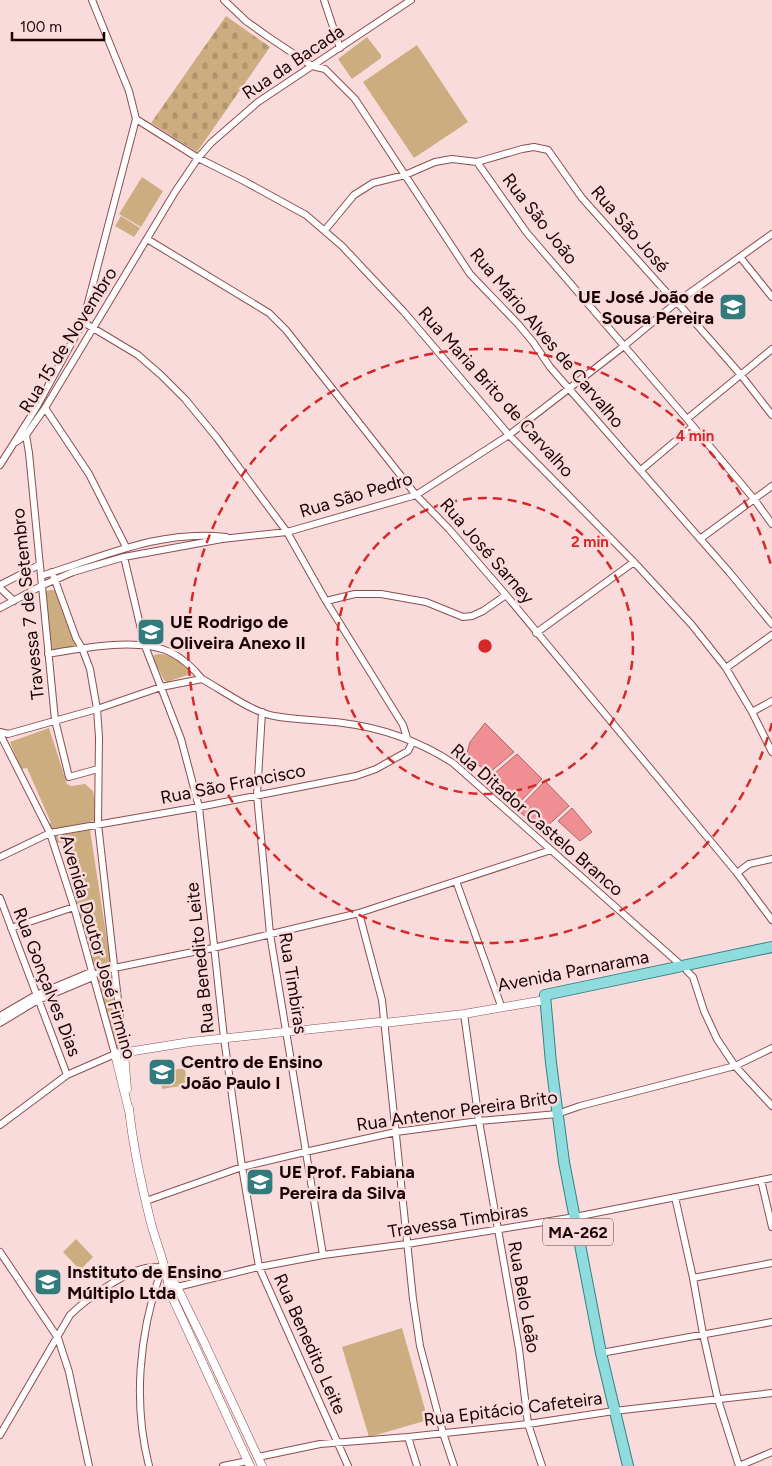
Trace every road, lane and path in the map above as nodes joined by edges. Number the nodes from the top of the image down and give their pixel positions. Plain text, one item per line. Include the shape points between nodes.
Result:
1 (92, 0) edge
2 (224, 0) edge
3 (324, 0) edge
4 (411, 0) edge
5 (340, 48) junction
6 (312, 66) junction
7 (136, 118) junction
8 (198, 158) junction
9 (478, 162) junction
10 (405, 175) junction
11 (325, 230) junction
12 (772, 234) edge
13 (147, 239) junction
14 (740, 257) junction
15 (772, 297) edge
16 (677, 302) junction
17 (83, 322) junction
18 (94, 328) junction
19 (624, 346) junction
20 (772, 349) edge
21 (65, 354) junction
22 (73, 362) junction
23 (741, 375) junction
24 (569, 389) junction
25 (45, 408) junction
26 (772, 415) edge
27 (686, 419) junction
28 (692, 427) junction
29 (24, 432) junction
30 (509, 435) junction
31 (0, 465) edge
32 (640, 470) junction
33 (772, 486) edge
34 (416, 495) junction
35 (754, 500) junction
36 (772, 524) edge
37 (287, 532) junction
38 (235, 538) junction
39 (700, 539) junction
40 (126, 547) junction
41 (124, 556) junction
42 (634, 562) junction
43 (39, 565) junction
44 (52, 572) junction
45 (42, 576) junction
46 (54, 580) junction
47 (43, 584) junction
48 (0, 587) edge
49 (506, 595) junction
50 (326, 601) junction
51 (14, 602) junction
52 (0, 608) edge
53 (772, 624) edge
54 (536, 633) junction
55 (772, 635) edge
56 (145, 646) junction
57 (82, 648) junction
58 (48, 654) junction
59 (726, 668) junction
60 (202, 679) junction
61 (162, 687) junction
62 (772, 701) edge
63 (97, 709) junction
64 (262, 712) junction
65 (752, 712) junction
66 (55, 720) junction
67 (1, 737) edge
68 (410, 741) junction
69 (772, 752) edge
70 (98, 770) junction
71 (257, 795) junction
72 (199, 807) junction
73 (98, 824) junction
74 (50, 833) junction
75 (551, 850) junction
76 (0, 857) edge
77 (772, 859) edge
78 (737, 873) junction
79 (456, 881) junction
80 (0, 898) edge
81 (74, 907) junction
82 (359, 913) junction
83 (772, 920) edge
84 (11, 928) junction
85 (270, 934) junction
86 (213, 948) junction
87 (772, 948) edge
88 (772, 953) edge
89 (114, 968) junction
90 (680, 969) junction
91 (92, 975) junction
92 (545, 997) junction
93 (37, 998) junction
94 (500, 1005) junction
95 (464, 1011) junction
96 (0, 1016) edge
97 (383, 1021) junction
98 (0, 1022) edge
99 (285, 1031) junction
100 (224, 1038) junction
101 (772, 1048) edge
102 (124, 1052) junction
103 (115, 1054) junction
104 (735, 1066) junction
105 (67, 1075) junction
106 (772, 1106) edge
107 (129, 1111) junction
108 (557, 1114) junction
109 (479, 1121) junction
110 (0, 1125) edge
111 (396, 1132) junction
112 (305, 1152) junction
113 (242, 1166) junction
114 (772, 1178) edge
115 (761, 1180) junction
116 (675, 1197) junction
117 (146, 1201) junction
118 (575, 1217) junction
119 (772, 1227) edge
120 (497, 1230) junction
121 (407, 1244) junction
122 (0, 1252) edge
123 (324, 1256) junction
124 (772, 1263) edge
125 (259, 1267) junction
126 (166, 1270) junction
127 (693, 1278) junction
128 (177, 1287) junction
129 (169, 1290) junction
130 (772, 1322) edge
131 (703, 1334) junction
132 (58, 1338) junction
133 (204, 1342) junction
134 (195, 1347) junction
135 (601, 1353) junction
136 (772, 1393) edge
137 (718, 1400) junction
138 (614, 1411) junction
139 (528, 1424) junction
140 (443, 1433) junction
141 (0, 1435) edge
142 (408, 1437) junction
143 (338, 1443) junction
144 (772, 1452) edge
145 (259, 1460) edge
146 (249, 1462) edge
147 (89, 1466) edge
148 (149, 1466) edge
149 (223, 1466) edge
150 (348, 1466) edge
151 (417, 1466) edge
152 (454, 1466) edge
153 (542, 1466) edge
154 (628, 1466) edge
155 (739, 1466) edge

1 - 7 street via 129,91
2 - 6 street, Rua Mário Alves de Carvalho via 246,21
3 - 5 street
4 - 5 street, Rua da Bacada
5 - 6 street, Rua da Bacada
6 - 8 street, Rua da Bacada via 258,102
6 - 10 street, Rua Mário Alves de Carvalho via 325,69 355,99
7 - 8 street, Rua Maria Brito de Carvalho
7 - 17 street, Rua 15 de Novembro
8 - 11 street, Rua Maria Brito de Carvalho via 287,204
8 - 13 street, Rua 15 de Novembro
9 - 10 street via 452,158
9 - 16 street, Rua São José via 528,148 548,150 582,198
9 - 19 street, Rua São João via 527,233
10 - 11 street via 373,183 354,195
10 - 24 street, Rua Mário Alves de Carvalho via 470,274 534,342
11 - 30 street, Rua Maria Brito de Carvalho via 404,312
12 - 14 street, Rua São Pedro
13 - 18 street, Rua 15 de Novembro
13 - 34 street, Rua José Sarney via 269,313 292,337
14 - 15 street
14 - 16 street, Rua São Pedro
16 - 19 street, Rua São Pedro
16 - 23 street, Rua São José
17 - 18 street
17 - 21 street, Rua 15 de Novembro
18 - 22 street, Rua 15 de Novembro
18 - 37 street via 138,355 185,399
19 - 24 street, Rua São Pedro
19 - 27 street, Rua São João
20 - 23 street
21 - 22 street
21 - 29 street, Rua 15 de Novembro
22 - 25 street, Rua 15 de Novembro
23 - 26 street, Rua São José
23 - 27 street
24 - 30 street, Rua São Pedro
24 - 32 street, Rua Mário Alves de Carvalho
25 - 29 street, Rua 15 de Novembro
25 - 40 street via 89,474
27 - 28 street, Rua São João
28 - 32 street
28 - 35 street, Rua São João
29 - 31 street, Rua 15 de Novembro
29 - 43 street, Travessa 7 de Setembro
30 - 34 street, Rua São Pedro
30 - 42 street, Rua Maria Brito de Carvalho
32 - 39 street, Rua Mário Alves de Carvalho
33 - 35 street
34 - 37 street, Rua São Pedro
34 - 49 street, Rua José Sarney
35 - 36 street, Rua São João
35 - 39 street
37 - 38 street, Rua São Pedro
37 - 50 street
38 - 40 street, Rua São Pedro via 200,535
38 - 41 street, Rua São Pedro
39 - 53 street, Rua Mário Alves de Carvalho
40 - 44 street, Rua São Pedro
41 - 46 street, Rua São Pedro
41 - 56 street, Rua Benedito Leite
42 - 54 street
42 - 59 street, Rua Maria Brito de Carvalho
43 - 45 street, Travessa 7 de Setembro
43 - 48 street
44 - 45 street, Rua São Pedro
44 - 46 street
45 - 47 street, Travessa 7 de Setembro
46 - 47 street, Rua São Pedro
46 - 57 street
47 - 51 street, Rua São Pedro
47 - 58 street, Travessa 7 de Setembro
48 - 51 street
49 - 50 street via 483,611 467,617 413,599 381,594 355,594
49 - 54 street, Rua José Sarney
50 - 68 street
51 - 52 street, Rua São Pedro
54 - 78 street, Rua José Sarney
55 - 59 street
56 - 57 street, Rua Ditador Castelo Branco
56 - 60 street, Rua Ditador Castelo Branco via 170,652
56 - 61 street, Rua Benedito Leite
57 - 58 street, Rua Ditador Castelo Branco
57 - 63 street via 90,668
58 - 66 street, Travessa 7 de Setembro
59 - 65 street, Rua Maria Brito de Carvalho
60 - 61 street
60 - 64 street, Rua Ditador Castelo Branco
61 - 63 street
61 - 72 street, Rua Benedito Leite via 181,739
62 - 65 street
63 - 66 street
63 - 70 street
64 - 68 street, Rua Ditador Castelo Branco via 356,725 393,733
64 - 71 street, Rua Timbiras
65 - 69 street, Rua Maria Brito de Carvalho
66 - 67 street
66 - 70 street, Travessa 7 de Setembro via 69,777
67 - 74 street, Avenida Doutor José Firmino
68 - 71 street, Rua São Francisco via 408,752 362,774
68 - 75 street, Rua Ditador Castelo Branco via 453,763
70 - 73 street
71 - 72 street, Rua São Francisco
71 - 85 street, Rua Timbiras
72 - 73 street, Rua São Francisco
72 - 86 street, Rua Benedito Leite
73 - 74 street, Rua São Francisco
73 - 89 street
74 - 76 street, Rua São Francisco
74 - 81 street, Avenida Doutor José Firmino
75 - 79 street
75 - 90 street, Rua Ditador Castelo Branco
77 - 78 street via 750,864
78 - 83 street, Rua José Sarney
79 - 82 street
79 - 94 street
80 - 84 street, Rua Gonçalves Dias
81 - 84 street
81 - 91 street, Avenida Doutor José Firmino
82 - 85 street
82 - 97 street via 382,1000
84 - 93 street, Rua Gonçalves Dias
85 - 86 street
85 - 99 street, Rua Timbiras
86 - 89 street
86 - 100 street, Rua Benedito Leite
87 - 90 main road, Avenida Parnarama
88 - 90 main road, Avenida Parnarama
89 - 91 street
89 - 102 street
90 - 92 main road, Avenida Parnarama
90 - 104 street via 693,977 717,1039
91 - 93 street
91 - 103 street, Avenida Doutor José Firmino
92 - 94 street, Avenida Parnarama
92 - 108 main road, MA-262
93 - 96 street
93 - 98 street
93 - 105 street, Rua Gonçalves Dias
94 - 95 street, Avenida Parnarama
95 - 97 street, Avenida Parnarama
95 - 109 street, Rua Belo Leão
97 - 99 street, Avenida Parnarama
97 - 111 street
99 - 100 street, Avenida Parnarama
99 - 112 street, Rua Timbiras
100 - 102 street, Avenida Parnarama
100 - 113 street, Rua Benedito Leite
101 - 104 street, Rua Antenor Pereira Brito
102 - 103 street, Avenida Parnarama
102 - 107 street, Avenida Doutor José Firmino
103 - 105 street
103 - 107 street, Avenida Doutor José Firmino
104 - 106 street
104 - 108 street, Rua Antenor Pereira Brito
105 - 110 street
107 - 117 street, Avenida Doutor José Firmino
108 - 109 street, Rua Antenor Pereira Brito
108 - 118 main road, MA-262
109 - 111 street, Rua Antenor Pereira Brito
109 - 120 street, Rua Belo Leão
111 - 112 street, Rua Antenor Pereira Brito
111 - 121 street
112 - 113 street, Rua Antenor Pereira Brito
112 - 123 street, Rua Timbiras
113 - 117 street, Rua Antenor Pereira Brito
113 - 125 street, Rua Benedito Leite
114 - 115 street, Travessa Timbiras
115 - 116 street, Travessa Timbiras
115 - 119 street
116 - 118 street, Travessa Timbiras
116 - 127 street
117 - 126 street, Avenida Doutor José Firmino
118 - 120 street, Travessa Timbiras
118 - 135 main road, MA-262
120 - 121 street, Travessa Timbiras
120 - 139 street, Rua Belo Leão via 519,1348
121 - 123 street, Travessa Timbiras
121 - 140 street via 420,1346
122 - 132 street
123 - 125 street, Travessa Timbiras
124 - 127 street
125 - 128 street, Travessa Timbiras
125 - 143 street, Rua Benedito Leite
126 - 128 street, Avenida Doutor José Firmino
126 - 129 street, Avenida Doutor José Firmino
126 - 132 street via 145,1268 100,1291 70,1315
126 - 148 street via 161,1272 156,1286 141,1363 141,1431
127 - 131 street
128 - 129 street
128 - 133 street, Avenida Doutor José Firmino
129 - 134 street, Avenida Doutor José Firmino
130 - 131 street
131 - 135 street
131 - 137 street
132 - 141 street
132 - 147 street via 69,1372
133 - 134 street
133 - 145 street, Avenida Doutor José Firmino
134 - 146 street, Avenida Doutor José Firmino
135 - 138 main road, MA-262
136 - 137 street, Rua Epitácio Cafeteira
137 - 138 street, Rua Epitácio Cafeteira
137 - 155 street
138 - 139 street, Rua Epitácio Cafeteira
138 - 154 main road, MA-262
139 - 140 street, Rua Epitácio Cafeteira
139 - 153 street, Rua Belo Leão
140 - 142 street, Rua Epitácio Cafeteira
140 - 152 street
142 - 143 street, Rua Epitácio Cafeteira
142 - 151 street
143 - 145 street, Rua Epitácio Cafeteira via 302,1447
143 - 150 street, Rua Benedito Leite
144 - 155 street
145 - 146 street
145 - 146 street
146 - 149 street

